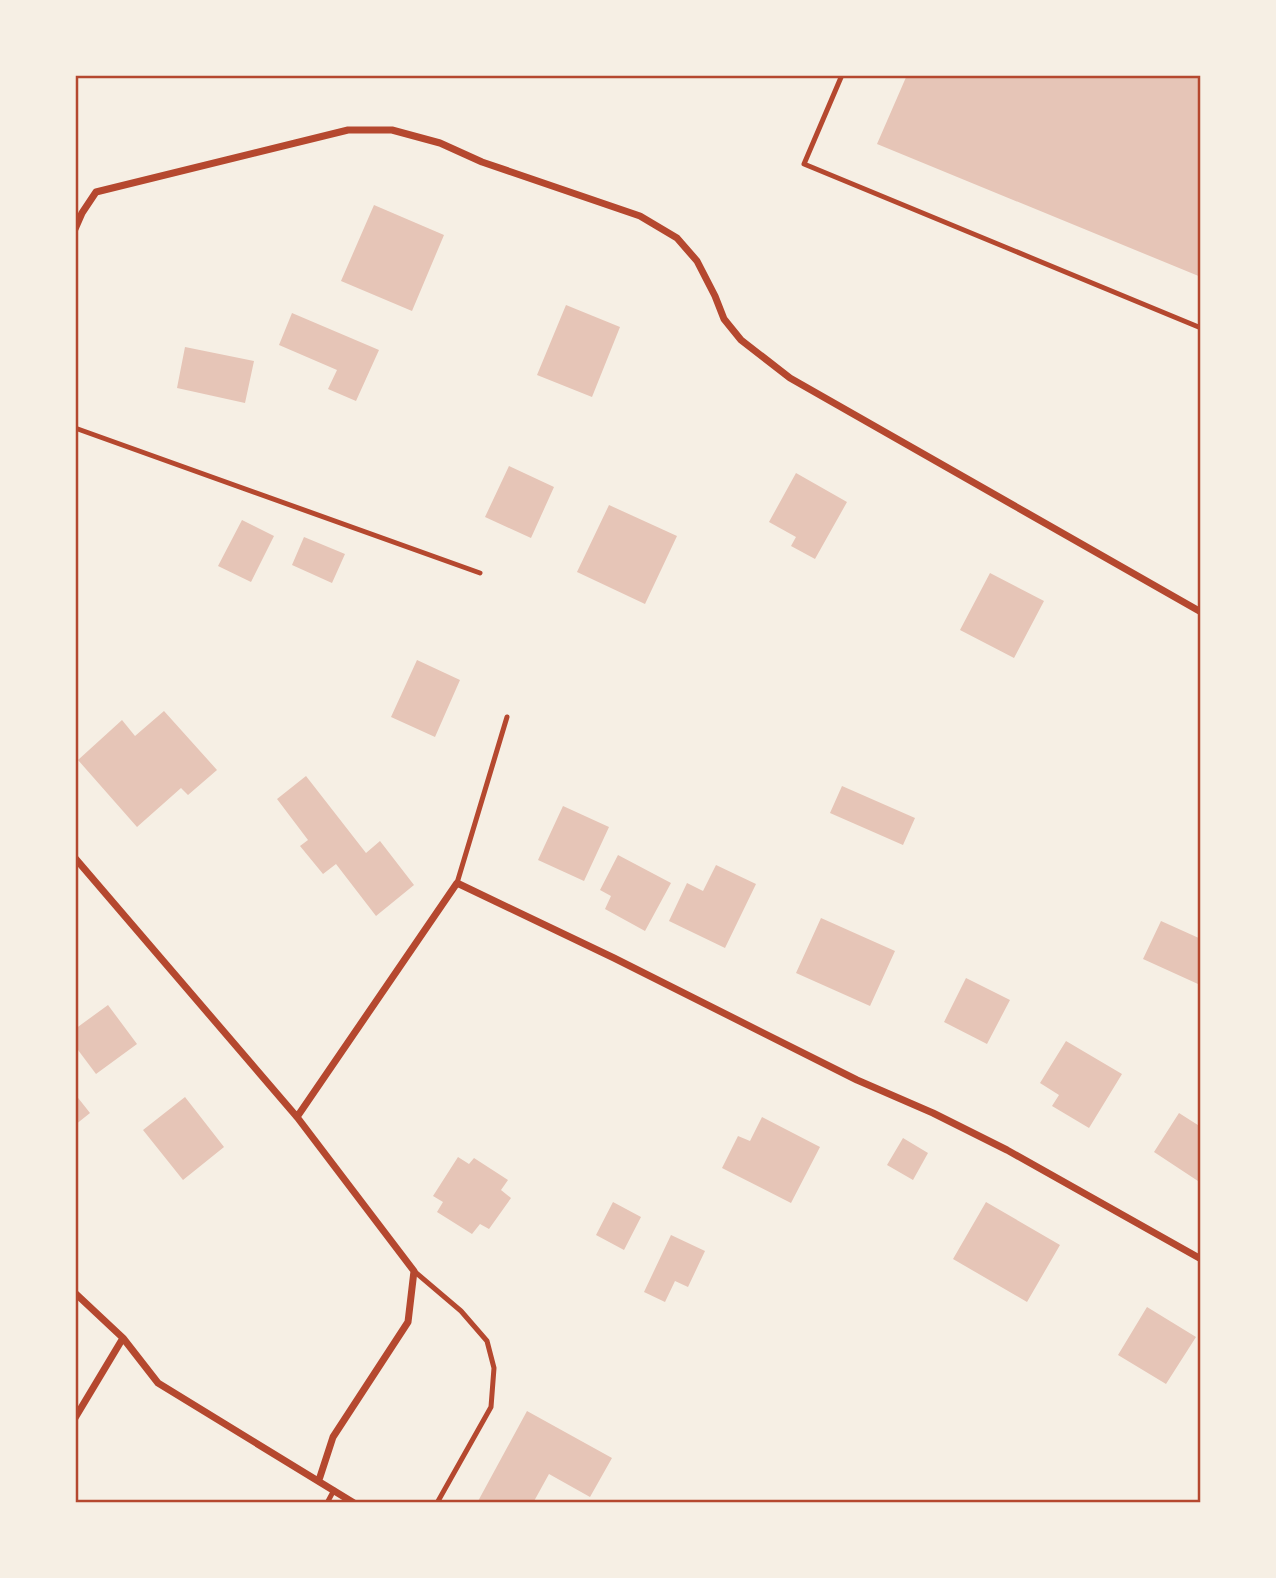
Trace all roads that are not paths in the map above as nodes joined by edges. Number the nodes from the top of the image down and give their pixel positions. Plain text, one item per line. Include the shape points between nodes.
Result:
1 (842, 75) edge
2 (75, 229) edge
3 (1201, 328) edge
4 (75, 428) edge
5 (480, 573) dead end
6 (1201, 612) edge
7 (507, 717) dead end
8 (75, 858) edge
9 (457, 883) junction
10 (297, 1118) junction
11 (1201, 1259) edge
12 (414, 1271) junction
13 (75, 1293) edge
14 (78, 1300) edge
15 (123, 1338) junction
16 (75, 1418) edge
17 (319, 1480) junction
18 (334, 1490) junction
19 (327, 1503) edge
20 (354, 1503) edge
21 (437, 1503) edge

1 - 3 lane via 804,164
2 - 6 street via 96,192 348,130 392,130 440,143 640,216 677,238 696,261 724,319 741,341 790,378
4 - 5 lane
7 - 9 lane
8 - 10 street
9 - 10 street
9 - 11 street via 1007,1150
10 - 12 street
12 - 17 street via 408,1322 333,1437
12 - 21 lane via 461,1311 487,1341 494,1368 491,1407
13 - 14 street
14 - 15 street
15 - 16 street
15 - 17 street via 158,1383
17 - 18 street
18 - 19 lane
18 - 20 street

